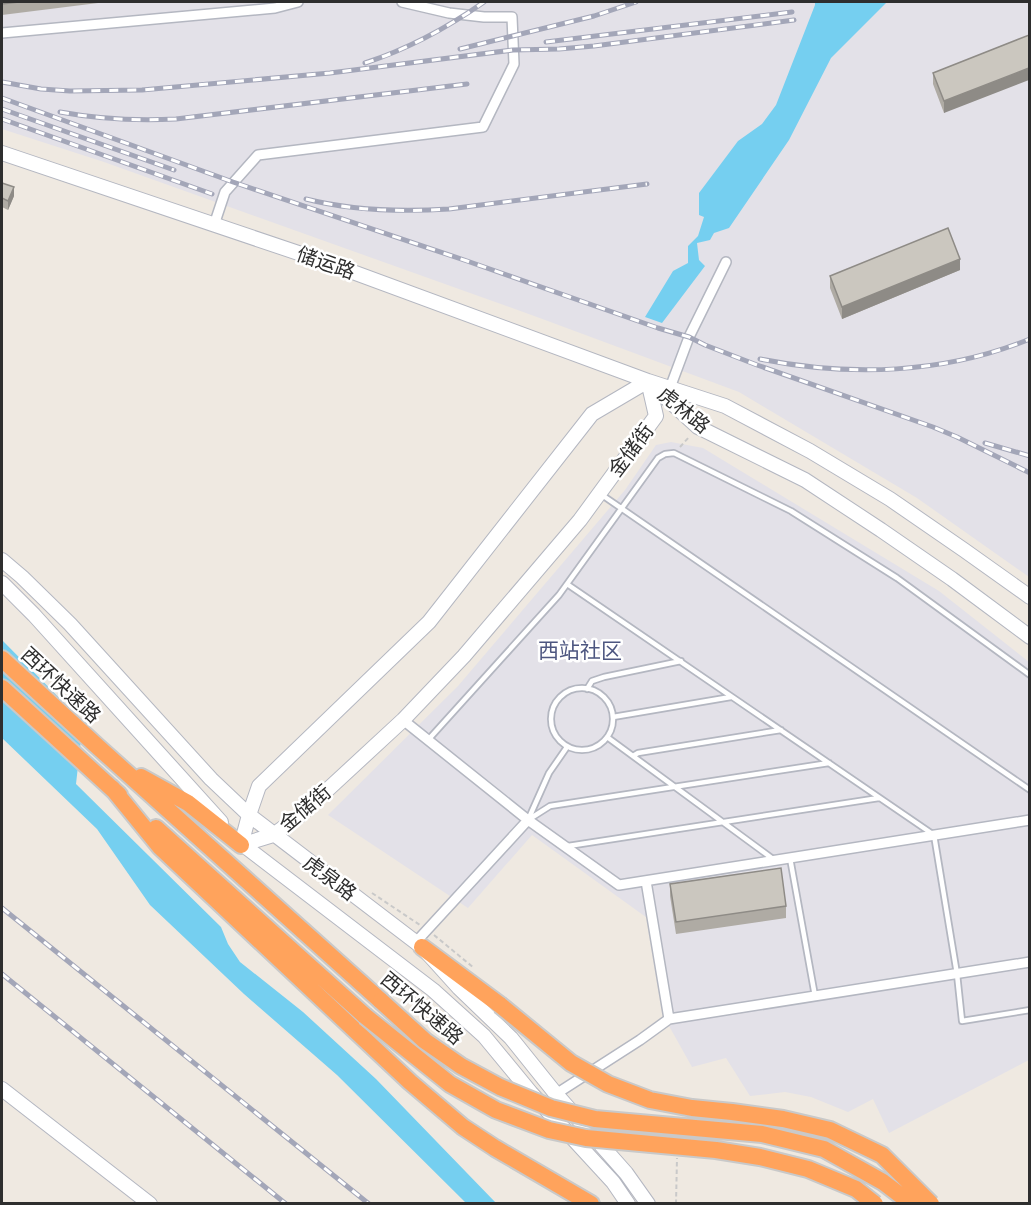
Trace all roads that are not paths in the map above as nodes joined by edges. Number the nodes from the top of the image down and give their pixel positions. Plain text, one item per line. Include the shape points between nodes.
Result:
1 (297, 2) edge
2 (402, 2) edge
3 (2, 33) edge
4 (2, 153) edge
5 (214, 225) junction
6 (726, 262) dead end
7 (648, 381) junction
8 (670, 388) junction
9 (599, 494) junction
10 (622, 509) junction
11 (2, 560) edge
12 (2, 583) edge
13 (567, 584) junction
14 (1029, 597) edge
15 (1029, 637) edge
16 (2, 659) edge
17 (681, 661) junction
18 (1029, 675) edge
19 (2, 688) edge
20 (587, 689) junction
21 (732, 697) junction
22 (613, 717) junction
23 (403, 720) junction
24 (781, 730) junction
25 (607, 737) junction
26 (428, 740) junction
27 (567, 747) junction
28 (633, 756) junction
29 (115, 762) junction
30 (829, 763) junction
31 (675, 787) junction
32 (112, 788) junction
33 (1029, 790) edge
34 (879, 798) junction
35 (249, 815) junction
36 (528, 820) junction
37 (1029, 820) edge
38 (723, 822) junction
39 (273, 835) junction
40 (934, 835) junction
41 (242, 845) junction
42 (565, 846) junction
43 (790, 858) junction
44 (775, 860) junction
45 (646, 881) junction
46 (419, 945) junction
47 (1029, 962) edge
48 (957, 974) junction
49 (815, 996) junction
50 (1029, 1010) edge
51 (669, 1019) junction
52 (2, 1089) edge
53 (556, 1094) junction
54 (150, 1203) edge
55 (591, 1203) edge
56 (628, 1203) edge
57 (648, 1203) edge
58 (875, 1203) edge
59 (912, 1203) edge
60 (931, 1203) edge

1 - 3 street via 275,8
2 - 5 street via 449,13 512,17 514,64 483,128 258,156 225,192
4 - 5 street, 储运路
5 - 7 street, 储运路
6 - 8 street
7 - 8 street, 虎林路
7 - 9 street, 金储街 via 656,416
7 - 15 street, 虎林路 via 698,427 805,480 926,561
7 - 35 street, 金储街 via 592,414 429,622 259,786
8 - 14 street, 虎林路 via 725,406 810,452 890,500
9 - 10 lane
9 - 23 street, 金储街 via 464,656
10 - 13 lane
10 - 18 lane via 658,458 674,453 800,517 897,578
10 - 33 lane
11 - 35 street, 虎泉路 via 70,624 211,779
12 - 41 street, 虎泉路
13 - 17 lane
13 - 26 lane
16 - 29 highway, 西环快速路
17 - 20 lane via 604,677 592,681
17 - 21 lane
19 - 32 highway
20 - 22 lane via 608,701
20 - 27 lane via 562,695 551,712 552,732
21 - 22 lane
21 - 24 lane
22 - 25 lane
23 - 26 street
23 - 39 street, 金储街 via 297,818
24 - 28 lane
24 - 30 lane
25 - 27 lane via 587,750
25 - 28 lane
26 - 36 street
27 - 36 lane via 549,773
28 - 31 lane
29 - 41 highway via 188,803
29 - 59 highway, 西环快速路, bridge via 425,1041 461,1066 500,1087 595,1119 762,1134 824,1149
30 - 31 lane
30 - 34 lane
31 - 36 lane via 550,806
31 - 38 lane
32 - 55 highway via 160,847 410,1082 495,1148
32 - 58 highway, bridge via 365,1016 450,1084 496,1110 549,1130 586,1138 760,1157 808,1169 856,1189
34 - 38 lane
34 - 40 lane
35 - 39 street, 虎泉路
35 - 41 street, 金储街
36 - 42 street
36 - 46 street
37 - 40 street
38 - 42 lane
38 - 44 lane
39 - 41 street, 金储街
39 - 46 street, 虎泉路
40 - 43 street
40 - 48 lane
41 - 56 street, 虎泉路 via 424,983 484,1036
42 - 45 street via 619,885
43 - 44 street
43 - 49 lane
44 - 45 street
45 - 51 street
46 - 53 street, 虎泉路 via 511,1038
46 - 60 highway, bridge via 571,1063 608,1084 650,1100 783,1119 830,1130 882,1155
47 - 48 street
48 - 49 street
48 - 50 lane via 962,1021
49 - 51 street
51 - 53 street
52 - 54 street
53 - 57 street, 虎泉路

